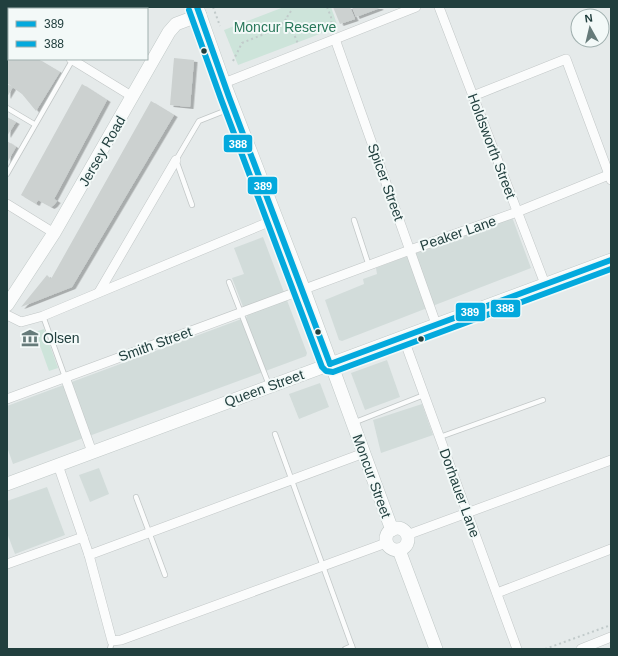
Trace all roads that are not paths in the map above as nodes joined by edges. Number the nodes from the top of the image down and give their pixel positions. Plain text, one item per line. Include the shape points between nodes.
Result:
1 (416, 7) edge
2 (439, 7) edge
3 (199, 11) edge
4 (335, 39) junction
5 (71, 60) edge
6 (74, 60) edge
7 (224, 83) junction
8 (473, 96) junction
9 (133, 97) junction
10 (7, 108) edge
11 (233, 108) junction
12 (34, 124) junction
13 (176, 160) junction
14 (7, 174) edge
15 (610, 176) edge
16 (7, 204) edge
17 (192, 205) dead end
18 (517, 212) junction
19 (276, 218) junction
20 (354, 220) dead end
21 (54, 233) junction
22 (410, 250) junction
23 (611, 260) edge
24 (369, 266) junction
25 (229, 282) dead end
26 (545, 284) junction
27 (304, 290) junction
28 (99, 292) junction
29 (7, 305) edge
30 (240, 314) junction
31 (7, 315) edge
32 (42, 316) junction
33 (436, 324) junction
34 (403, 337) junction
35 (330, 364) junction
36 (65, 377) junction
37 (270, 386) junction
38 (424, 395) junction
39 (7, 399) edge
40 (542, 400) dead end
41 (352, 423) junction
42 (275, 434) dead end
43 (440, 437) junction
44 (92, 452) junction
45 (364, 453) junction
46 (611, 460) edge
47 (58, 465) junction
48 (292, 479) junction
49 (7, 484) edge
50 (136, 497) dead end
51 (468, 513) junction
52 (392, 530) junction
53 (149, 532) junction
54 (407, 535) junction
55 (83, 537) junction
56 (386, 543) junction
57 (611, 549) edge
58 (399, 550) junction
59 (89, 555) junction
60 (7, 564) edge
61 (324, 566) junction
62 (165, 575) dead end
63 (497, 593) junction
64 (611, 637) edge
65 (111, 645) edge
66 (353, 648) edge
67 (345, 649) edge
68 (436, 649) edge
69 (517, 649) edge
70 (581, 649) edge

1 - 4 street
2 - 8 street, Holdsworth Street
3 - 7 street, Moncur Street
3 - 9 street, Jersey Road via 176,24
4 - 7 street
4 - 22 street, Spicer Street
5 - 12 lane
6 - 9 street
7 - 11 street, Moncur Street
8 - 15 street via 566,59
8 - 18 street, Holdsworth Street
9 - 21 street, Jersey Road
10 - 12 lane
11 - 13 lane via 199,121
11 - 19 street, Moncur Street
12 - 14 lane
13 - 17 lane
13 - 28 street
15 - 18 street, Peaker Lane
16 - 21 street
18 - 22 street, Peaker Lane
18 - 26 street, Holdsworth Street
19 - 27 street, Moncur Street
19 - 28 street
20 - 24 lane
21 - 29 street, Jersey Road
22 - 24 street, Peaker Lane
22 - 33 street, Spicer Street
23 - 26 street, Queen Street
24 - 27 street, Peaker Lane
25 - 30 lane
26 - 33 street, Queen Street
27 - 30 street, Smith Street
27 - 35 street, Moncur Street
28 - 32 street
30 - 36 street, Smith Street
30 - 37 lane
31 - 32 street via 21,322
32 - 36 lane
33 - 34 street, Queen Street
34 - 35 street, Queen Street
34 - 38 street, Dorhauer Lane
35 - 37 street, Queen Street
35 - 41 street, Moncur Street
36 - 39 street, Smith Street
36 - 44 street
37 - 44 street, Queen Street
38 - 41 lane, Moncur Street
38 - 43 street, Dorhauer Lane
40 - 43 lane
41 - 45 street, Moncur Street
42 - 48 lane
43 - 51 street, Dorhauer Lane
44 - 47 street, Queen Street
45 - 48 street
45 - 52 street, Moncur Street
46 - 51 street
47 - 49 street, Queen Street
47 - 55 street
48 - 53 street
48 - 61 lane
50 - 53 lane
51 - 54 street
51 - 63 street, Dorhauer Lane
52 - 54 street via 400,529
52 - 56 street via 386,536
53 - 59 street
53 - 62 lane
54 - 58 street via 407,543
55 - 59 street
55 - 60 street
56 - 58 street via 391,549
56 - 61 street
57 - 63 street
58 - 68 street
59 - 65 street
61 - 65 street
61 - 66 lane
63 - 69 street, Dorhauer Lane
64 - 70 street
66 - 67 lane

